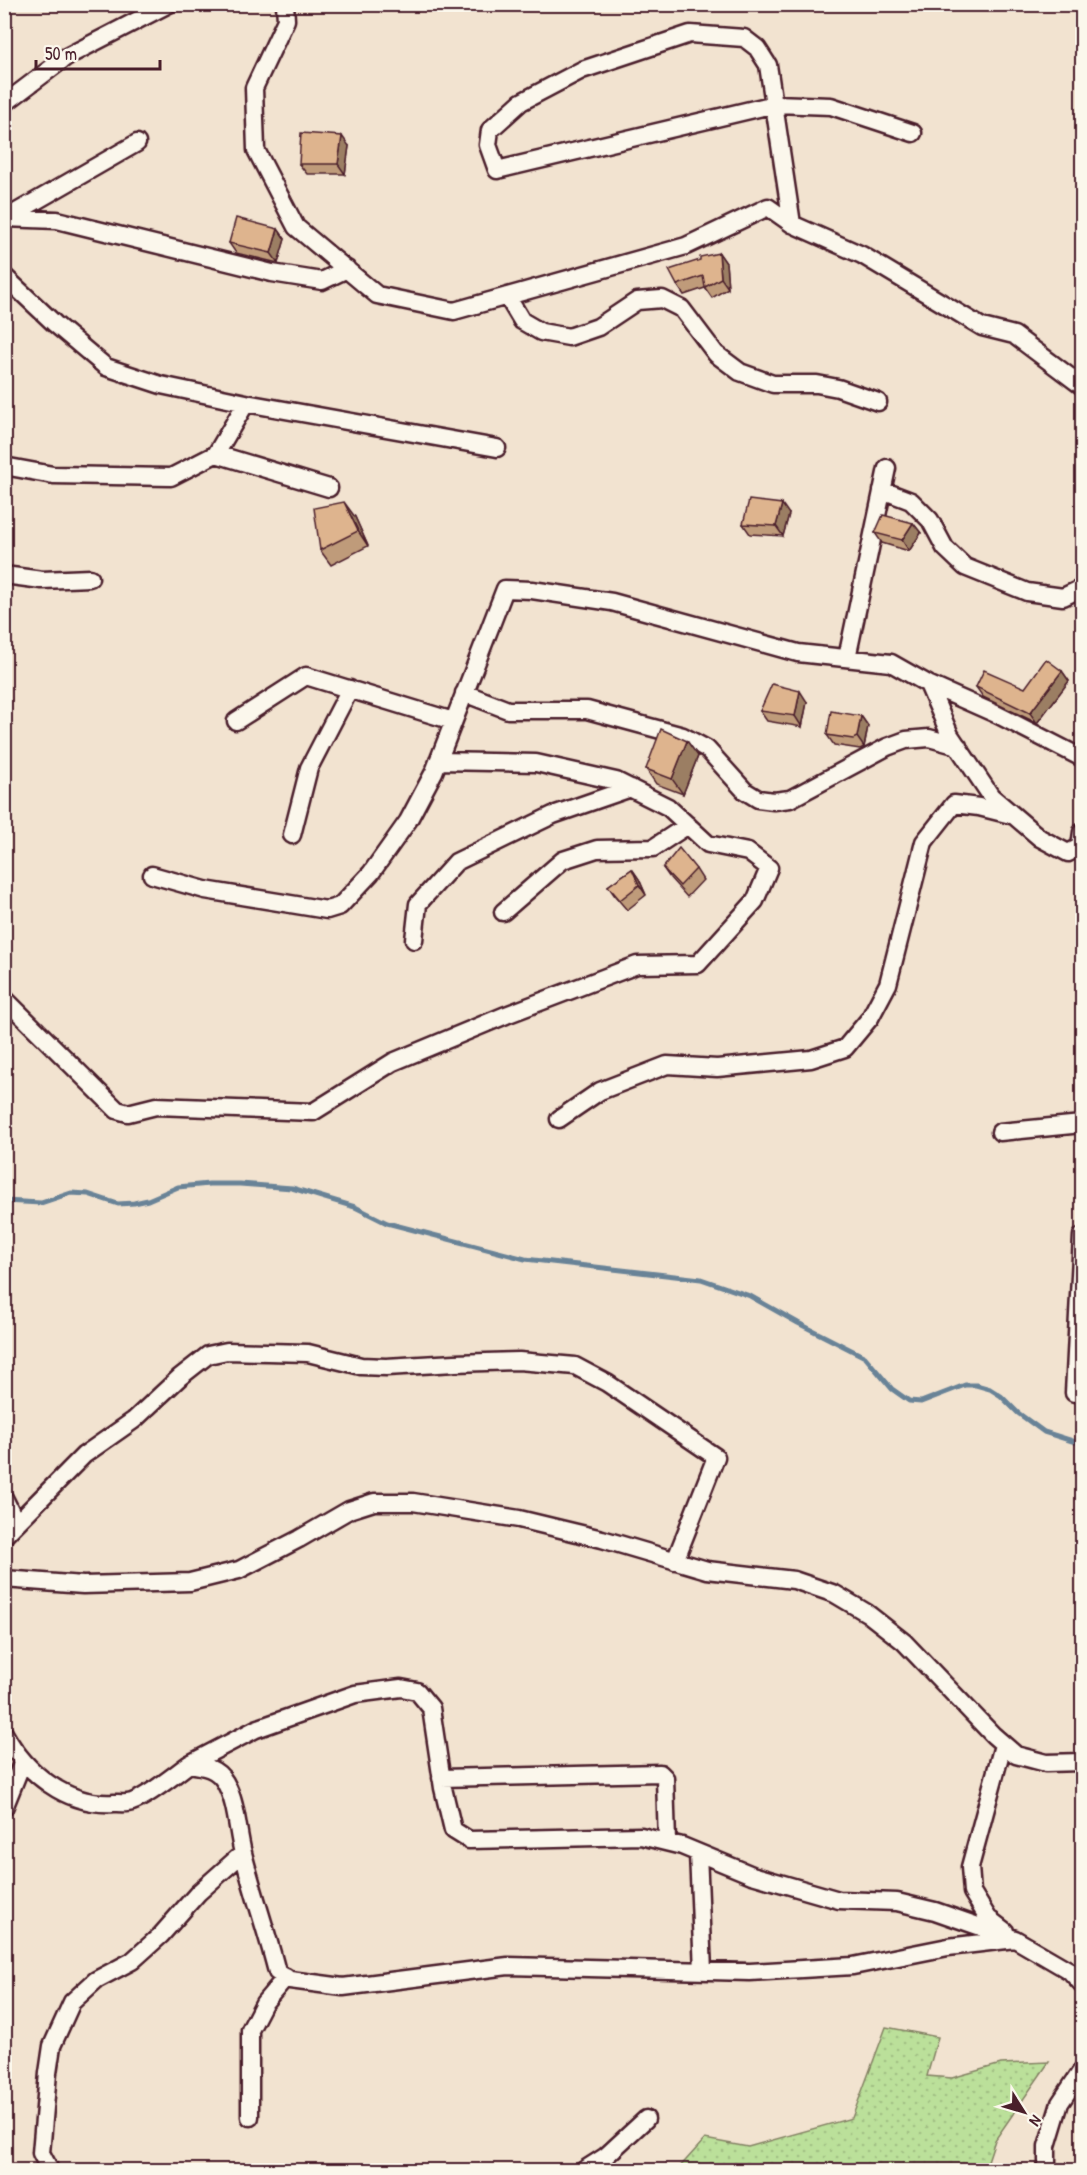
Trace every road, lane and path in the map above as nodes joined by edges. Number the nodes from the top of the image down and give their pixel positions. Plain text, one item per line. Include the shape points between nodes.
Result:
1 (169, 4) edge
2 (285, 4) edge
3 (4, 104) edge
4 (775, 104) junction
5 (913, 133) dead end
6 (137, 143) dead end
7 (6, 218) edge
8 (792, 224) junction
9 (347, 269) junction
10 (4, 276) edge
11 (507, 296) junction
12 (1083, 386) edge
13 (878, 402) dead end
14 (246, 403) junction
15 (497, 448) dead end
16 (216, 454) junction
17 (4, 466) edge
18 (887, 468) dead end
19 (329, 488) dead end
20 (882, 490) junction
21 (4, 575) edge
22 (90, 578) dead end
23 (1083, 588) edge
24 (847, 658) junction
25 (928, 684) junction
26 (350, 689) junction
27 (464, 693) junction
28 (236, 721) dead end
29 (453, 722) junction
30 (958, 747) junction
31 (1083, 758) edge
32 (438, 761) junction
33 (631, 788) junction
34 (1015, 816) junction
35 (688, 825) junction
36 (1083, 832) edge
37 (292, 835) dead end
38 (152, 875) dead end
39 (503, 912) dead end
40 (414, 940) dead end
41 (4, 998) edge
42 (559, 1119) dead end
43 (1083, 1124) edge
44 (1000, 1132) dead end
45 (1083, 1236) edge
46 (1074, 1393) dead end
47 (4, 1498) edge
48 (16, 1522) junction
49 (4, 1536) edge
50 (675, 1561) junction
51 (4, 1579) edge
52 (4, 1733) edge
53 (1003, 1745) junction
54 (23, 1761) junction
55 (1083, 1762) edge
56 (189, 1764) junction
57 (441, 1778) junction
58 (4, 1808) edge
59 (667, 1842) junction
60 (698, 1852) junction
61 (243, 1853) junction
62 (1015, 1939) junction
63 (703, 1971) junction
64 (286, 1977) junction
65 (1083, 1984) edge
66 (1083, 2070) edge
67 (250, 2117) dead end
68 (646, 2120) dead end
69 (51, 2170) edge
70 (584, 2170) edge
71 (1047, 2170) edge

1 - 3 street via 66,57
2 - 9 street via 286,20 254,88 256,150 296,227
4 - 4 street via 768,65 758,48 744,38 690,34 582,70 520,102 490,130 488,146 497,170
4 - 5 street via 831,106
4 - 8 street
6 - 7 street
7 - 9 street via 57,220 272,273 322,281
8 - 11 street via 768,207 686,246
8 - 12 street via 862,255 982,327 1014,335
9 - 11 street via 377,295 454,310
10 - 14 street via 106,367 160,385
11 - 13 street via 522,321 541,332 569,338 598,327 637,301 662,299 682,309 716,354 741,372 773,384 817,384
14 - 15 street
14 - 16 street
16 - 17 street via 171,477 53,475
16 - 19 street
18 - 20 street
20 - 23 street via 911,501 930,520 945,548 965,567 1027,592 1063,597
20 - 24 street
21 - 22 street
24 - 25 street via 891,663
24 - 27 street via 798,653 612,602 505,589
25 - 30 street
25 - 31 street
26 - 28 street via 306,676
26 - 29 street
26 - 37 street via 309,768
27 - 29 street
27 - 30 street via 508,710 587,710 683,736 707,749 745,791 758,799 774,801 790,798 906,740 929,738
29 - 32 street
30 - 34 street via 991,796
32 - 33 street via 536,763
32 - 38 street via 408,822 371,873 340,906 327,910 205,890
33 - 35 street via 668,807
33 - 40 street via 553,815 456,862 418,904
34 - 36 street via 1040,838 1068,853 1080,847
34 - 42 street via 954,804 924,842 888,984 870,1018 845,1048 811,1059 717,1068 668,1065 600,1091
35 - 39 street via 653,848 597,849 563,860
35 - 41 street via 708,844 748,852 769,868 755,901 698,964 637,965 506,1015 393,1062 313,1112 156,1106 129,1113 117,1110
43 - 44 street
45 - 46 street
47 - 48 street
48 - 49 street
48 - 50 street via 84,1455 134,1419 208,1355 308,1353 361,1366 386,1367 519,1361 575,1366 607,1383 716,1457
50 - 51 street via 519,1519 413,1503 374,1502 349,1510 239,1570 190,1582 84,1585
50 - 53 street via 707,1570 794,1580 835,1594 904,1642
52 - 54 street
53 - 55 street via 1016,1755 1046,1764
53 - 62 street via 970,1866 972,1892 988,1918
54 - 56 street via 52,1786 73,1797 104,1804 132,1802
54 - 58 street
56 - 57 street via 256,1729 355,1694 401,1688 417,1691 430,1708
56 - 61 street via 215,1770 225,1781
57 - 59 street via 453,1830 469,1840 641,1836
57 - 59 street via 660,1773 665,1778
59 - 60 street
60 - 62 street via 752,1875 839,1900 897,1902
60 - 63 street
61 - 64 street via 277,1972
61 - 69 street via 198,1893 147,1948 96,1980 72,2002 52,2046 48,2073 41,2153
62 - 63 street via 948,1947 853,1966
62 - 65 street via 1070,1971
63 - 64 street via 508,1966 343,1987
64 - 67 street via 264,2003 250,2030
66 - 71 street via 1060,2103 1047,2146
68 - 70 street

